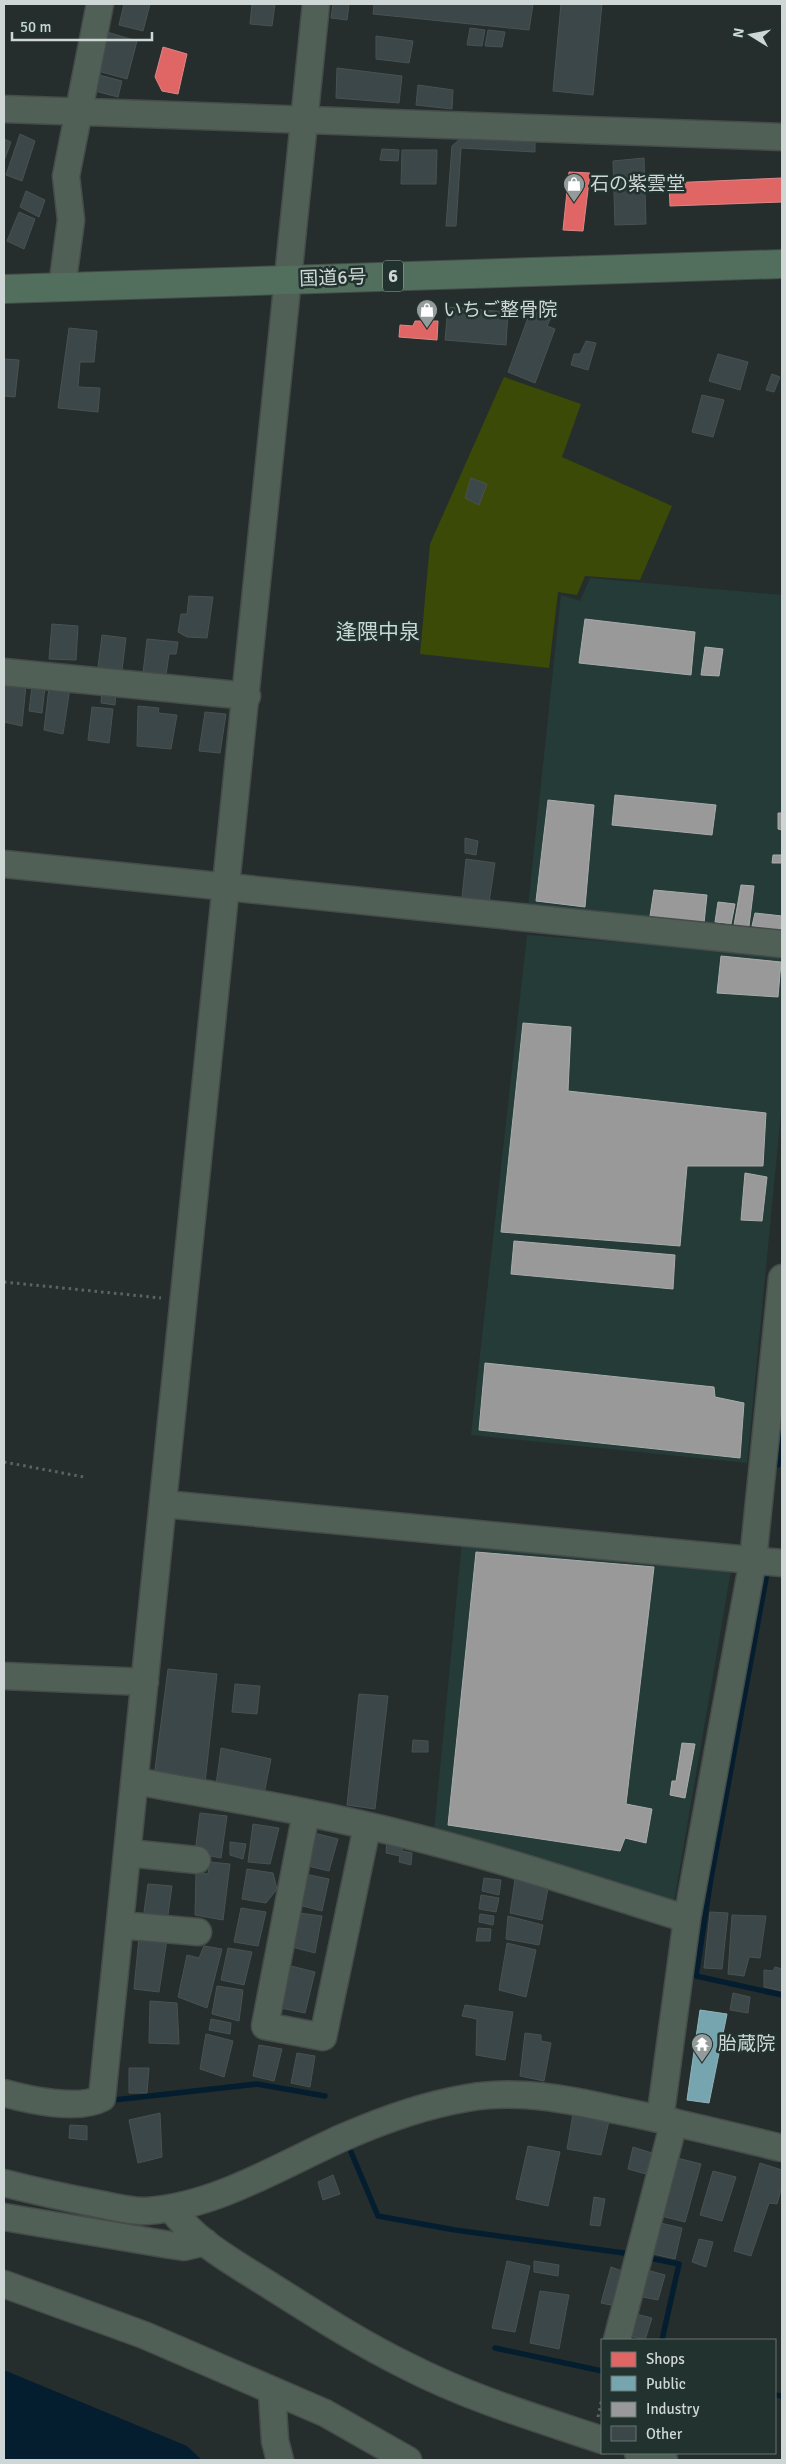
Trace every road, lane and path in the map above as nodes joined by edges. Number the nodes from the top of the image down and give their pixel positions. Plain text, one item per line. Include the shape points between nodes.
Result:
1 (100, 4) edge
2 (316, 4) edge
3 (4, 109) edge
4 (78, 111) junction
5 (304, 118) junction
6 (782, 137) edge
7 (782, 264) edge
8 (289, 279) junction
9 (62, 287) junction
10 (4, 288) edge
11 (4, 672) edge
12 (247, 696) junction
13 (4, 864) edge
14 (225, 886) junction
15 (782, 944) edge
16 (782, 1278) edge
17 (4, 1282) edge
18 (184, 1300) junction
19 (4, 1462) edge
20 (84, 1477) dead end
21 (164, 1504) junction
22 (753, 1560) junction
23 (782, 1563) edge
24 (4, 1676) edge
25 (145, 1682) junction
26 (135, 1781) junction
27 (306, 1813) junction
28 (367, 1827) junction
29 (128, 1852) junction
30 (197, 1860) dead end
31 (687, 1919) junction
32 (120, 1924) junction
33 (198, 1932) dead end
34 (4, 2094) edge
35 (667, 2120) junction
36 (782, 2148) edge
37 (4, 2183) edge
38 (171, 2208) junction
39 (4, 2217) edge
40 (205, 2242) junction
41 (4, 2284) edge
42 (617, 2339) edge
43 (272, 2392) junction
44 (601, 2440) edge
45 (642, 2454) edge
46 (280, 2460) edge
47 (408, 2460) edge
48 (664, 2460) edge

1 - 4 street
2 - 5 street
3 - 4 street
4 - 5 street
4 - 9 street via 66,176 71,220
5 - 6 street
5 - 8 street
7 - 8 highway, 国道6号 / 6
8 - 9 highway, 国道6号 / 6
8 - 12 street
9 - 10 highway, 国道6号 / 6
11 - 12 street
12 - 14 street
13 - 14 street
14 - 15 street
14 - 18 street
16 - 22 street
17 - 18 path
18 - 21 street
19 - 20 path
21 - 22 street
21 - 25 street
22 - 23 street
22 - 31 street
24 - 25 street
25 - 26 street
26 - 27 street
26 - 29 street
27 - 28 street
27 - 28 street via 265,2026 323,2037
28 - 31 street via 418,1838
29 - 30 street
29 - 32 street
31 - 35 street
32 - 33 street
32 - 34 street via 102,2098 93,2103 39,2102
35 - 36 street
35 - 38 street via 540,2095 468,2097 390,2117 222,2193
35 - 42 street
37 - 38 street via 113,2207 145,2211
38 - 40 street
39 - 40 street via 184,2247
40 - 44 street via 336,2327 406,2366 469,2395
41 - 43 street via 144,2335
43 - 46 street via 275,2441
43 - 47 street via 325,2414
45 - 48 street

